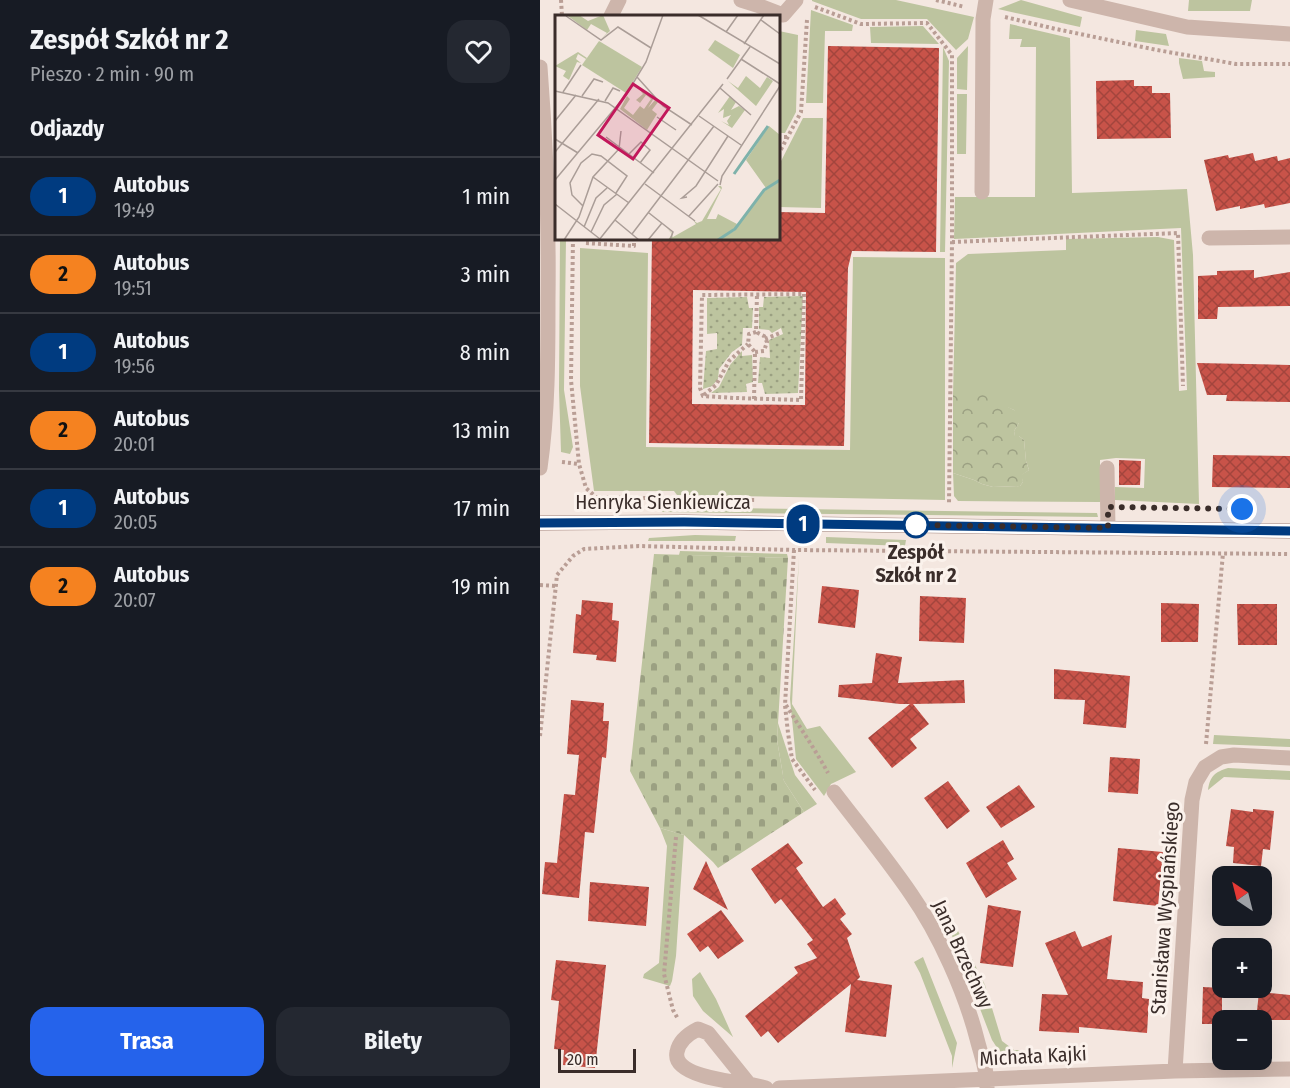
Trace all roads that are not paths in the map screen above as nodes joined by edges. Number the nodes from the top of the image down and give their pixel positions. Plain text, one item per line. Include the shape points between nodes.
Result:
1 (619, 0) edge
2 (741, 0) edge
3 (1070, 0) edge
4 (802, 2) edge
5 (985, 6) edge
6 (612, 15) edge
7 (1290, 34) edge
8 (540, 68) edge
9 (982, 192) dead end
10 (1290, 237) edge
11 (1209, 238) dead end
12 (544, 345) edge
13 (540, 468) edge
14 (1107, 468) dead end
15 (540, 523) edge
16 (1108, 528) junction
17 (1290, 531) edge
18 (1290, 758) edge
19 (834, 792) road end
20 (1290, 1069) edge
21 (1175, 1071) junction
22 (987, 1083) edge
23 (749, 1084) junction
24 (766, 1088) edge
25 (779, 1088) edge

1 - 6 street
2 - 4 street via 783,15
3 - 7 street via 1186,27
5 - 9 street
8 - 12 street via 549,234
10 - 11 street
12 - 13 street
14 - 16 street
15 - 16 street, Henryka Sienkiewicza
16 - 17 street, Henryka Sienkiewicza
18 - 21 street, Stanisława Wyspiańskiego via 1221,757 1205,767 1196,782
19 - 22 street, Jana Brzechwy via 912,894 935,934 962,993
20 - 21 street, Michała Kajki
21 - 22 street, Michała Kajki
22 - 25 street, Michała Kajki
23 - 23 street via 708,1033 698,1029 682,1041 676,1058 681,1066 724,1081
23 - 24 street

